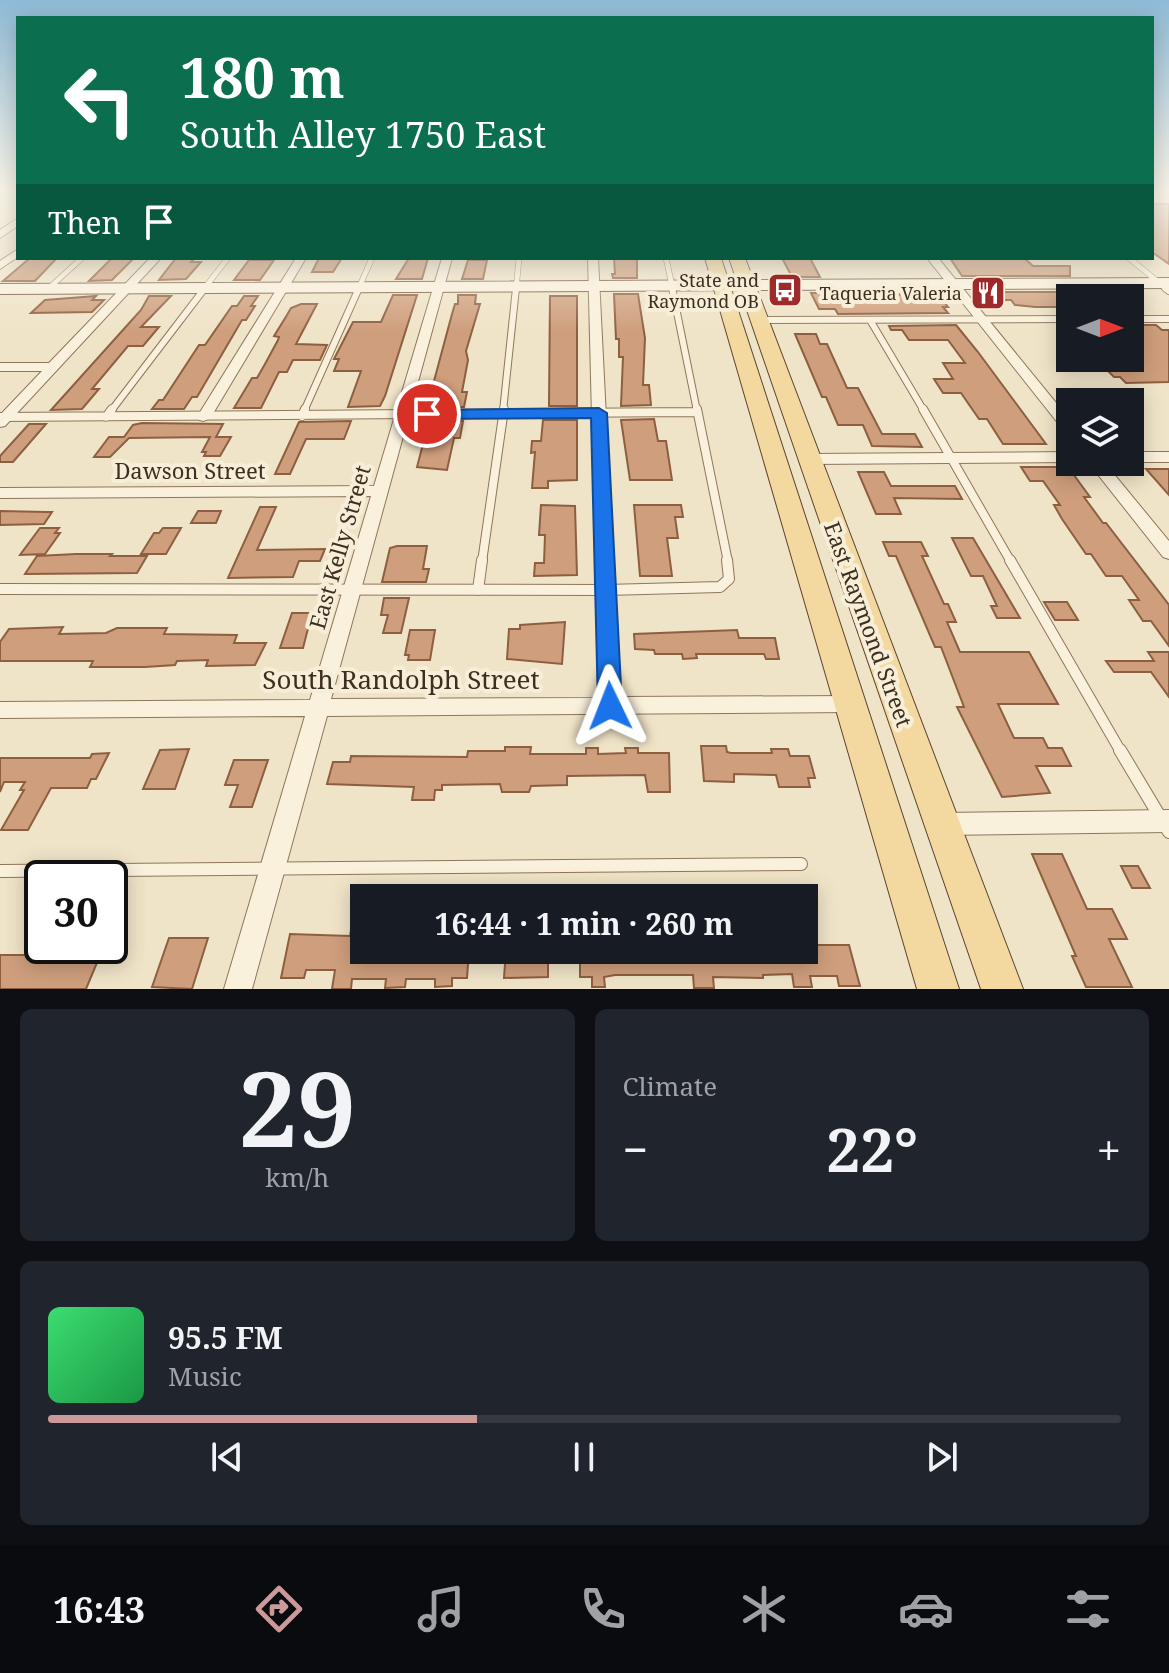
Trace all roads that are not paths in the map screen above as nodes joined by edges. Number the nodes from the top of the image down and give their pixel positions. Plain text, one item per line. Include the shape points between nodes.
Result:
1 (16, 254) edge
2 (80, 260) edge
3 (154, 260) edge
4 (226, 260) edge
5 (300, 260) edge
6 (371, 260) edge
7 (447, 260) edge
8 (519, 260) edge
9 (593, 260) edge
10 (666, 260) edge
11 (934, 260) edge
12 (1132, 260) edge
13 (0, 266) edge
14 (727, 276) edge
15 (954, 284) junction
16 (517, 286) junction
17 (594, 286) junction
18 (672, 286) junction
19 (1166, 286) edge
20 (284, 287) junction
21 (361, 287) junction
22 (440, 287) junction
23 (49, 288) junction
24 (128, 288) junction
25 (205, 288) junction
26 (0, 289) edge
27 (1056, 319) edge
28 (1144, 319) edge
29 (1169, 319) edge
30 (759, 320) junction
31 (870, 320) junction
32 (982, 320) junction
33 (0, 367) edge
34 (53, 367) junction
35 (697, 412) junction
36 (1056, 412) edge
37 (599, 413) junction
38 (503, 414) junction
39 (402, 415) junction
40 (302, 416) junction
41 (106, 417) junction
42 (204, 417) junction
43 (2, 419) edge
44 (1056, 457) edge
45 (1144, 457) edge
46 (1169, 457) edge
47 (950, 458) junction
48 (809, 459) junction
49 (1107, 476) edge
50 (380, 491) junction
51 (0, 493) edge
52 (1169, 553) edge
53 (0, 589) edge
54 (351, 590) junction
55 (478, 590) junction
56 (606, 590) junction
57 (850, 704) junction
58 (610, 706) junction
59 (317, 708) junction
60 (0, 710) edge
61 (942, 824) junction
62 (1167, 824) edge
63 (801, 864) dead end
64 (272, 868) junction
65 (0, 871) edge
66 (238, 989) edge
67 (938, 989) edge
68 (1002, 989) edge

1 - 13 street
2 - 23 lane
3 - 24 street
4 - 25 lane
5 - 20 street
6 - 21 lane
7 - 22 street, East Kelly Street
8 - 16 lane
9 - 17 street
10 - 18 lane
11 - 15 street
12 - 19 lane
14 - 15 street
14 - 18 street
14 - 30 main road, East Raymond Street
14 - 57 main road, East Raymond Street
15 - 19 street
15 - 32 street
16 - 17 street
16 - 22 street
16 - 38 lane
17 - 18 street
17 - 37 street
18 - 35 lane
20 - 21 street
20 - 25 street
20 - 42 street
21 - 22 street
21 - 40 lane
22 - 39 street, East Kelly Street
23 - 24 street
23 - 26 street
24 - 25 street
24 - 34 street
25 - 41 lane
27 - 32 lane
28 - 29 lane
30 - 31 lane
30 - 48 main road, East Raymond Street
31 - 32 lane
31 - 47 lane
32 - 36 street
33 - 34 street
34 - 43 street
35 - 37 lane
35 - 56 lane via 730,573 724,584 710,590
37 - 38 lane
37 - 56 street
38 - 39 lane
38 - 55 lane
39 - 40 lane
39 - 50 street, East Kelly Street
40 - 42 lane
41 - 42 lane
41 - 43 lane
44 - 47 street
45 - 46 street
47 - 48 street
47 - 62 lane
48 - 61 main road, East Raymond Street
49 - 52 street
50 - 51 street, Dawson Street
50 - 54 street, East Kelly Street
53 - 54 lane
54 - 55 lane
54 - 59 street, East Kelly Street
55 - 56 lane
56 - 58 street
57 - 58 street, South Randolph Street
57 - 67 main road, East Raymond Street
58 - 59 street, South Randolph Street
59 - 60 street, South Randolph Street
59 - 64 street, East Kelly Street
61 - 62 street
61 - 68 main road, East Raymond Street
63 - 64 lane
64 - 65 lane
64 - 66 street, East Kelly Street

